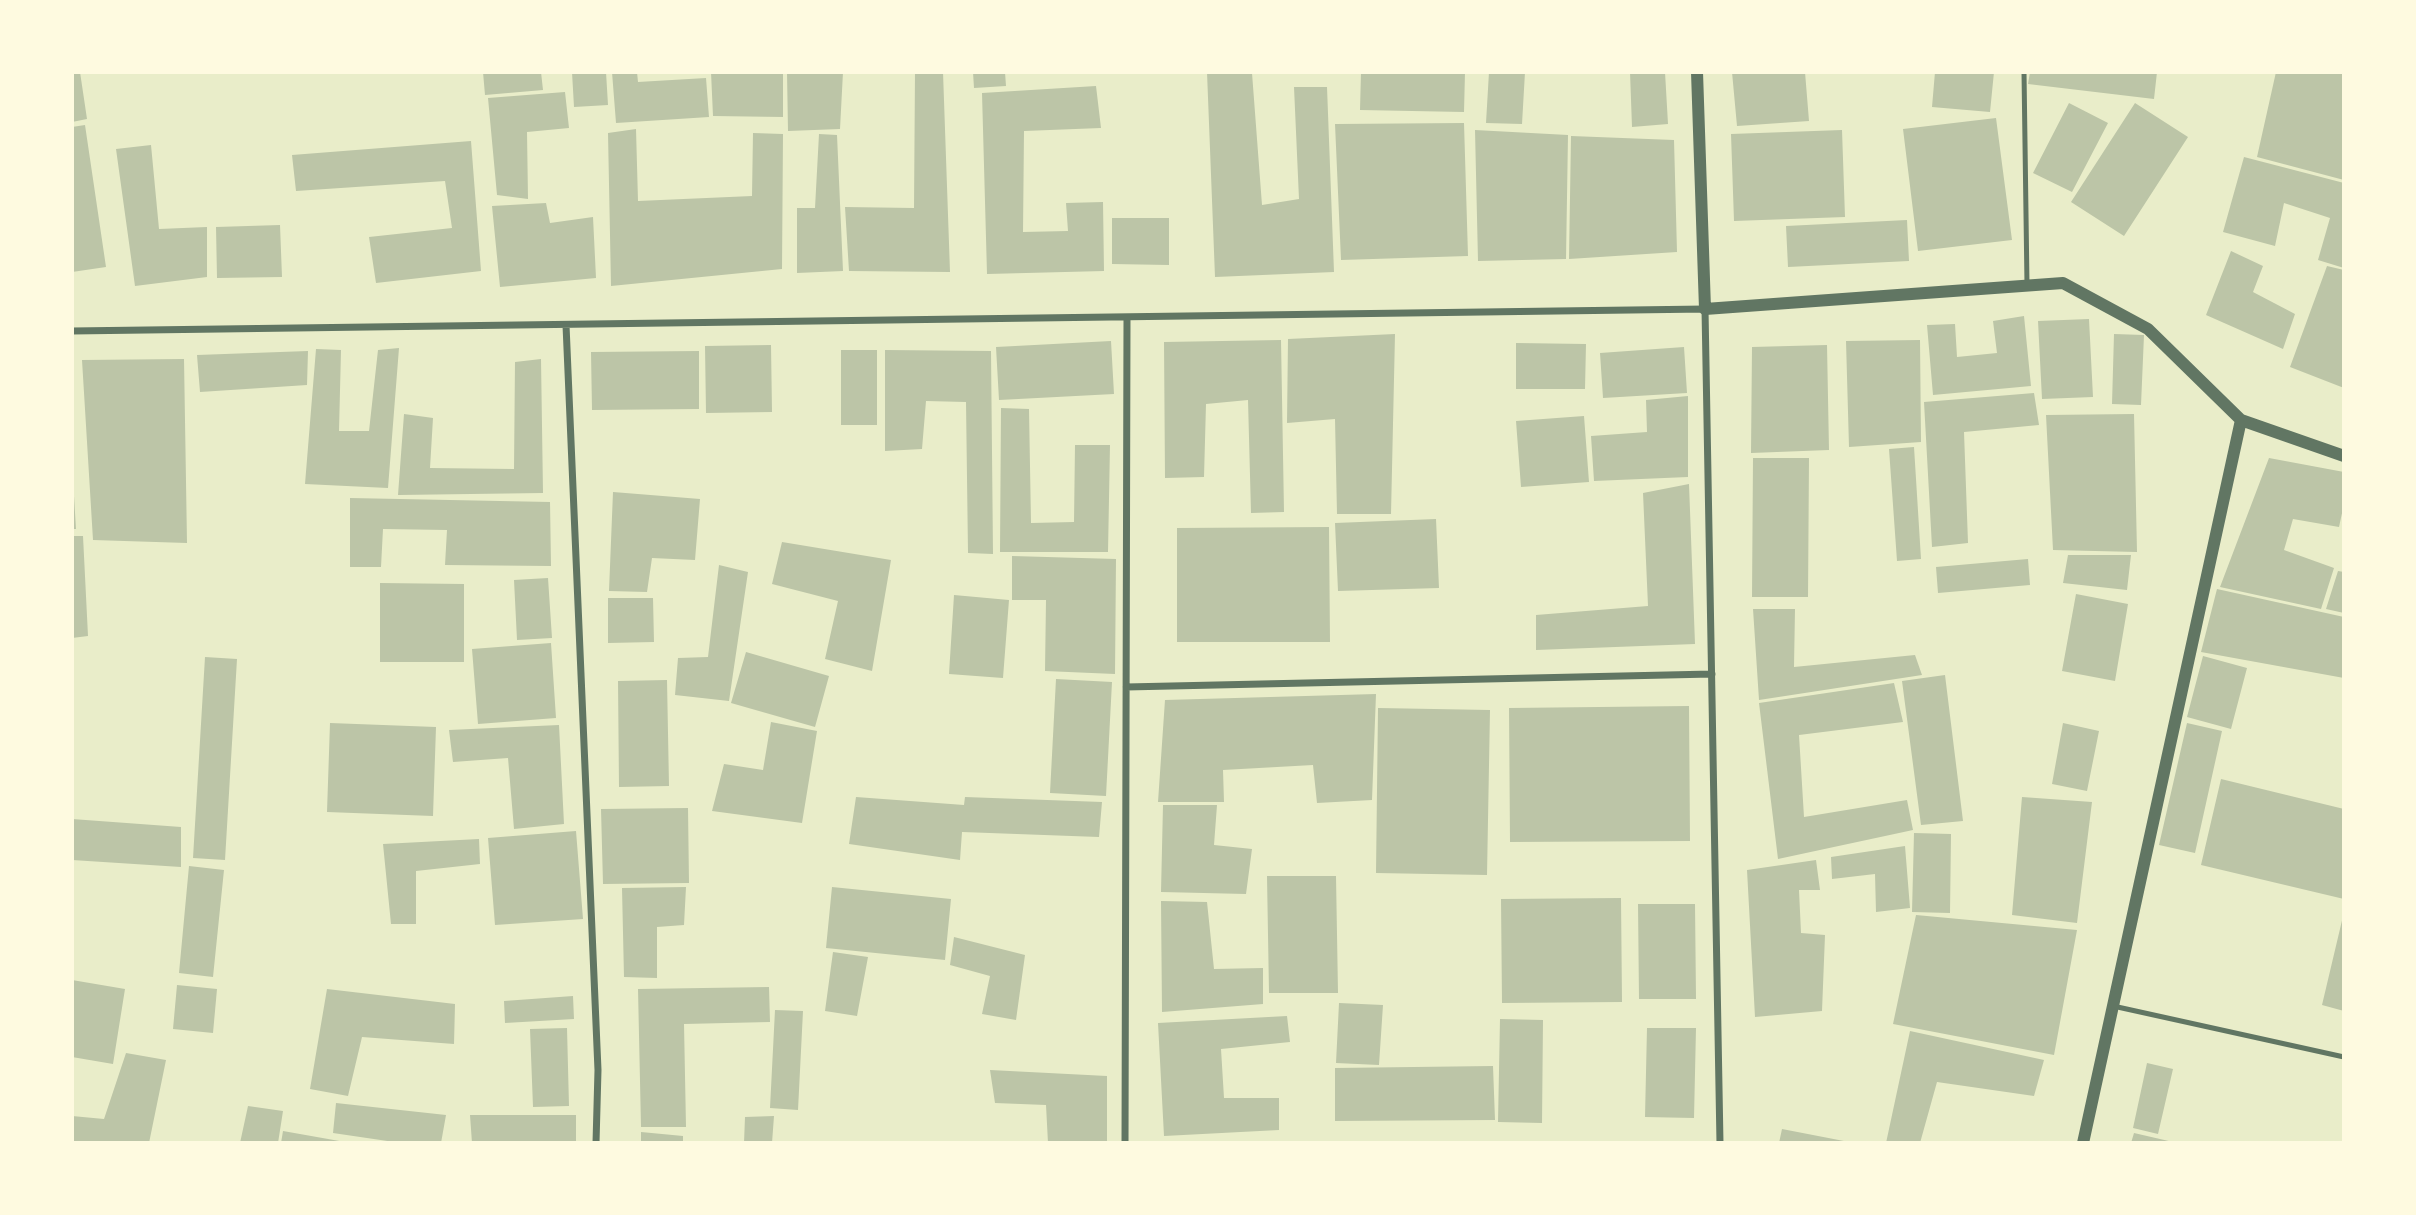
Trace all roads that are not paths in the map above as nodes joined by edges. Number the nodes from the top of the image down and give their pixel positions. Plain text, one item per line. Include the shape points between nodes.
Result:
1 (1697, 72) edge
2 (2024, 72) edge
3 (2027, 285) junction
4 (1705, 309) junction
5 (1127, 317) junction
6 (566, 325) junction
7 (72, 331) edge
8 (2241, 420) junction
9 (2344, 456) edge
10 (1712, 674) junction
11 (1126, 687) junction
12 (2113, 1006) junction
13 (2344, 1056) edge
14 (596, 1143) edge
15 (1125, 1143) edge
16 (1720, 1143) edge
17 (2083, 1143) edge

1 - 4 street
2 - 3 lane
3 - 4 street
3 - 8 street via 2063,283 2148,329
4 - 5 street
4 - 10 street
5 - 6 street
5 - 11 street
6 - 7 street
6 - 14 street via 598,1070
8 - 9 street
8 - 12 street
10 - 11 street
10 - 16 street
11 - 15 street
12 - 13 lane
12 - 17 street

